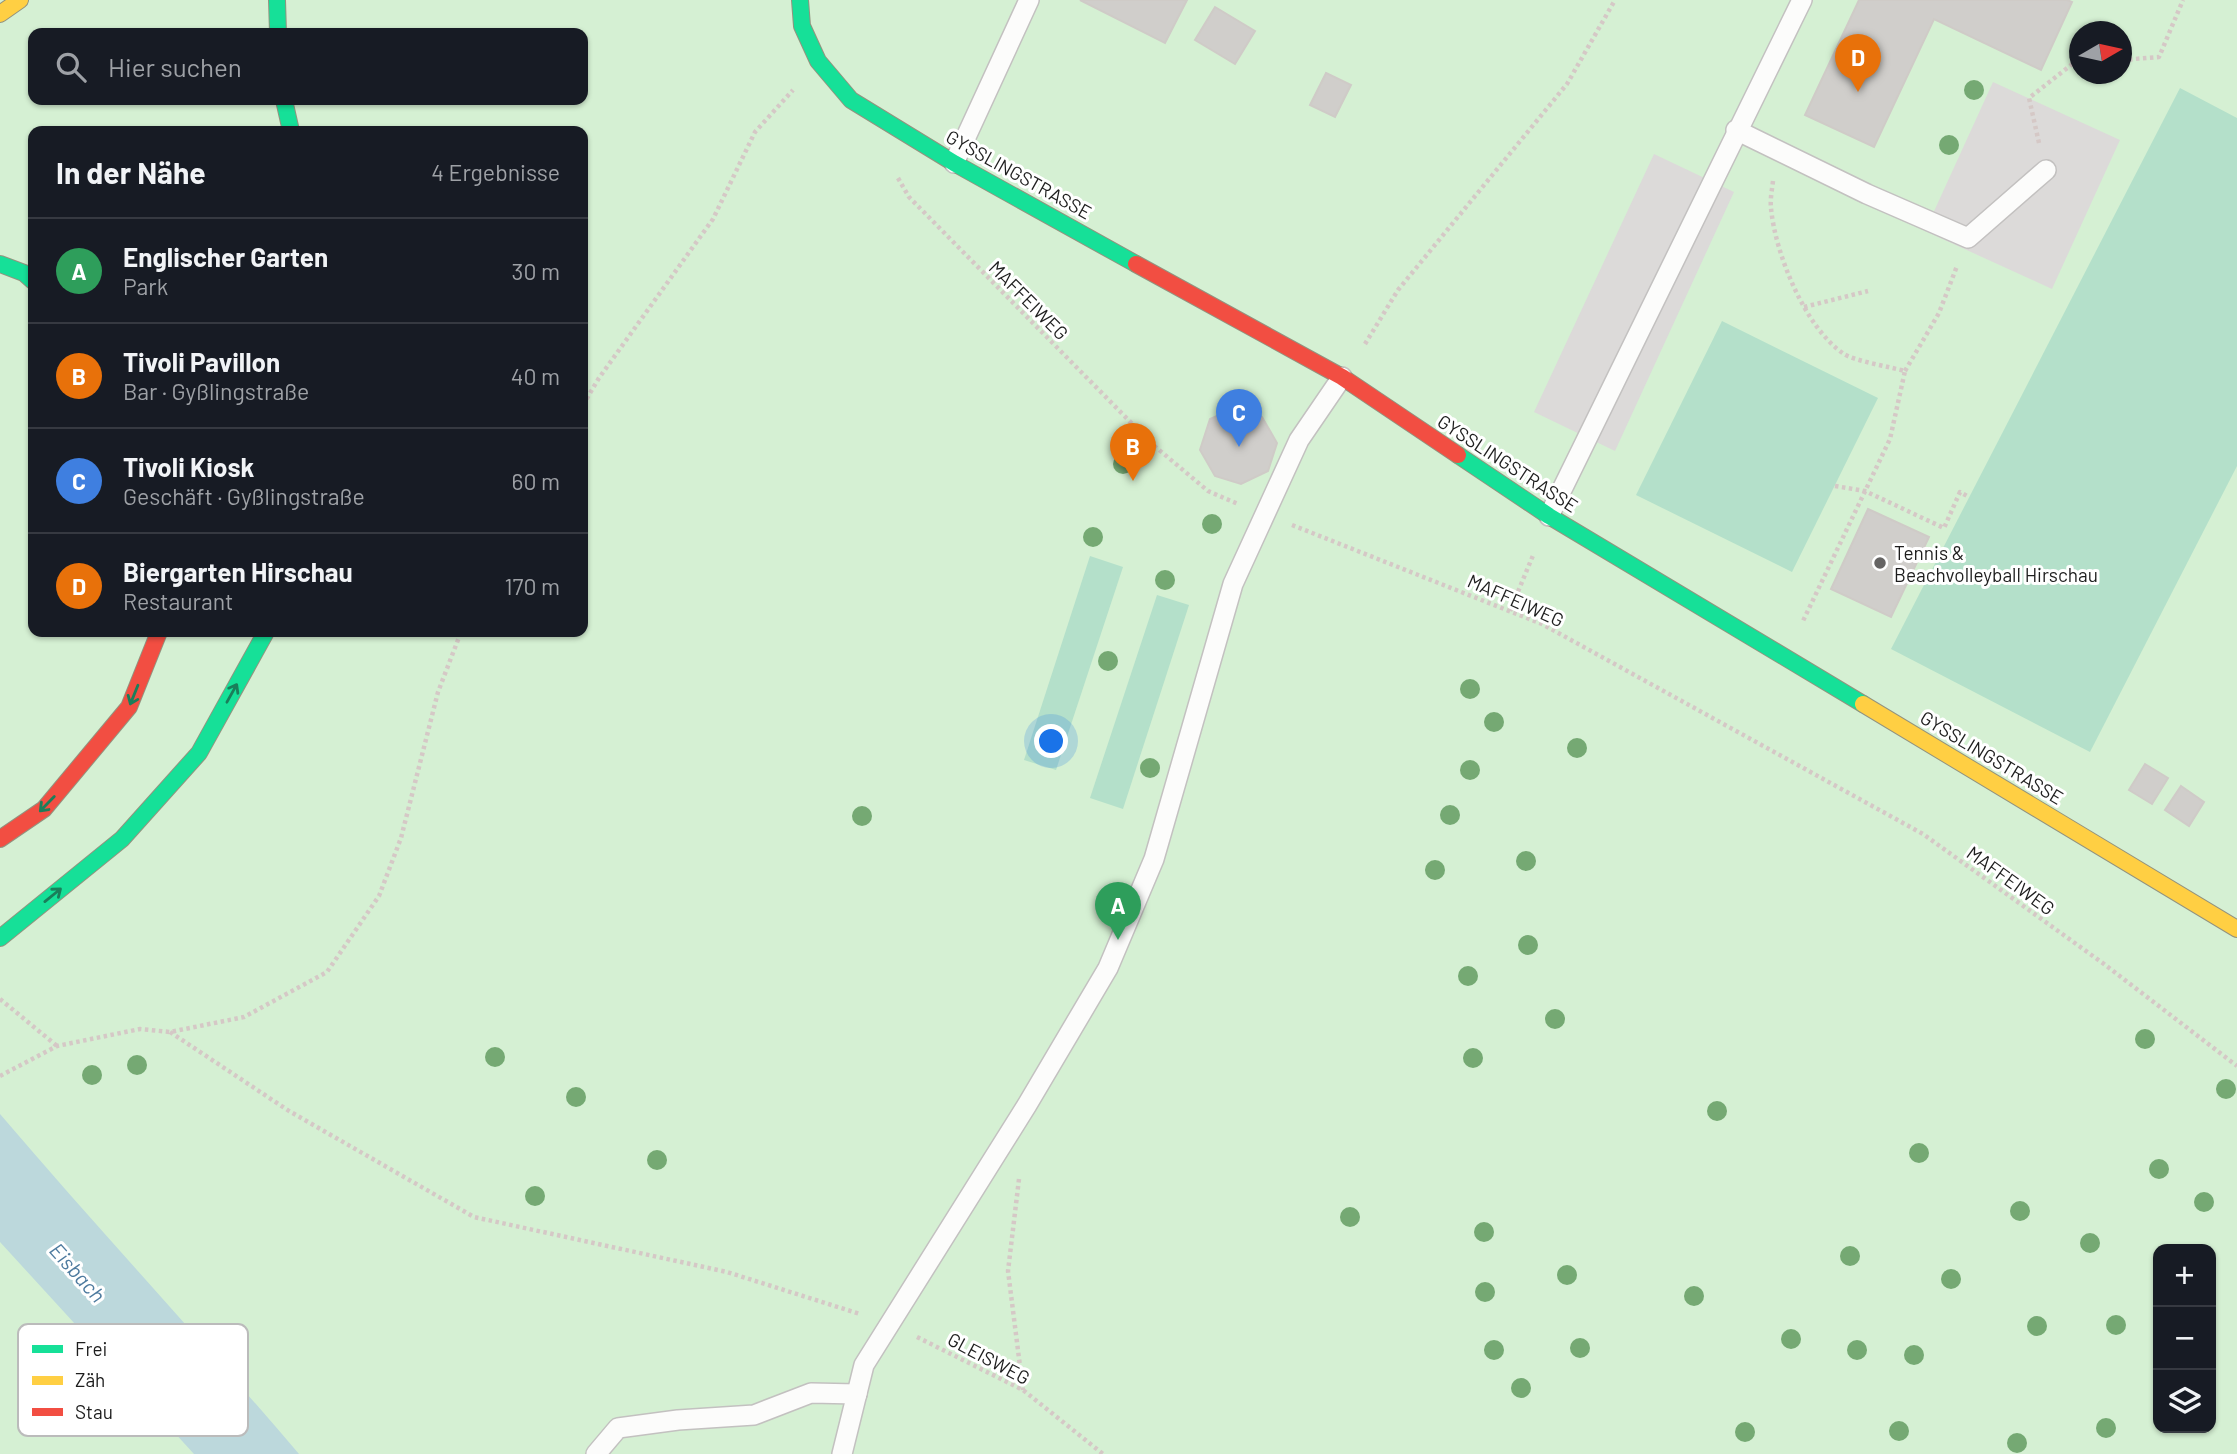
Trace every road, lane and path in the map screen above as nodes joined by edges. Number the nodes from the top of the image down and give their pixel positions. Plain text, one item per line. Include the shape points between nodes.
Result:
1 (20, 0) edge
2 (278, 0) edge
3 (800, 0) edge
4 (1029, 0) edge
5 (1615, 0) edge
6 (1801, 0) edge
7 (2183, 0) edge
8 (0, 14) edge
9 (278, 28) edge
10 (2132, 59) edge
11 (818, 61) junction
12 (2069, 67) edge
13 (285, 105) edge
14 (290, 126) edge
15 (1736, 130) junction
16 (1776, 149) junction
17 (954, 163) junction
18 (2046, 170) joint
19 (896, 175) dead end
20 (1968, 238) junction
21 (0, 264) edge
22 (28, 277) edge
23 (1868, 291) dead end
24 (1804, 307) junction
25 (1905, 371) junction
26 (1342, 377) junction
27 (588, 397) edge
28 (1835, 486) dead end
29 (1865, 491) junction
30 (1969, 497) dead end
31 (1266, 515) junction
32 (1549, 516) junction
33 (1510, 611) junction
34 (157, 637) edge
35 (263, 637) edge
36 (459, 637) edge
37 (1785, 658) junction
38 (0, 839) edge
39 (2237, 929) edge
40 (0, 938) edge
41 (0, 999) edge
42 (170, 1032) junction
43 (57, 1046) junction
44 (2237, 1066) edge
45 (0, 1076) edge
46 (1019, 1174) dead end
47 (889, 1322) junction
48 (1023, 1390) junction
49 (857, 1394) junction
50 (596, 1454) edge
51 (842, 1454) edge
52 (1103, 1454) edge

1 - 8 main road
2 - 9 main road
3 - 11 main road, GYSSLINGSTRASSE via 802,26
4 - 17 lane
5 - 26 path via 1567,84 1398,290
6 - 15 lane
7 - 10 path via 2159,57
11 - 17 main road, GYSSLINGSTRASSE via 851,100
11 - 27 path via 755,132 713,219
12 - 18 path via 2029,98
13 - 14 main road
15 - 16 lane
15 - 32 lane
16 - 20 lane
16 - 24 path via 1771,207 1782,257
17 - 26 main road, GYSSLINGSTRASSE
18 - 20 lane
19 - 31 path, MAFFEIWEG via 909,197 1152,443 1208,491
20 - 25 path via 1939,313
21 - 22 main road
23 - 24 path
24 - 25 path via 1844,355
25 - 29 path via 1890,439
26 - 31 lane via 1299,440
26 - 32 main road, GYSSLINGSTRASSE
28 - 29 path
29 - 30 path via 1944,528 1959,492
29 - 37 path
31 - 33 path, MAFFEIWEG
31 - 47 lane via 1233,584 1154,859 1108,968
32 - 33 path
32 - 37 main road, GYSSLINGSTRASSE
33 - 44 path, MAFFEIWEG via 1542,624 1923,834
34 -> 38 main road via 129,707 44,809
40 -> 35 main road via 122,839 199,753
36 - 42 path via 438,692 401,838 379,896 327,972 244,1017
37 - 39 main road, GYSSLINGSTRASSE
41 - 43 path
42 - 43 path via 140,1030
42 - 47 path, GLEISWEG via 289,1111 474,1217 727,1272
43 - 45 path
46 - 48 path via 1008,1271
47 - 48 path, GLEISWEG
47 - 49 lane via 864,1365
48 - 52 path, GLEISWEG
49 - 50 lane via 811,1393 754,1415 618,1428
49 - 51 lane

